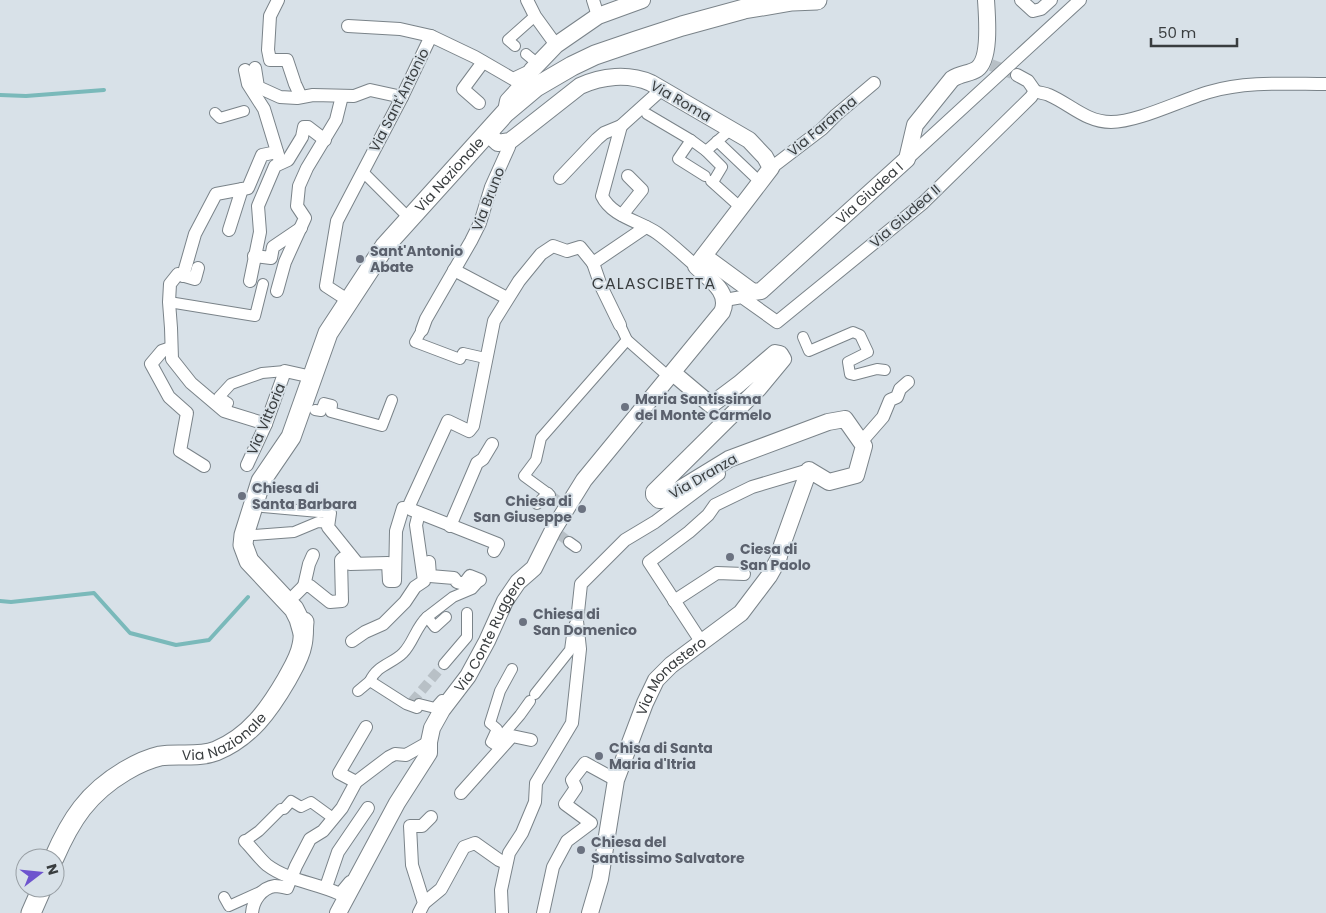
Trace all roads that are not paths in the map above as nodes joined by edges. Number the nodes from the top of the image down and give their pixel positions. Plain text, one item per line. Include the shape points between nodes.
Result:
1 (278, 0) edge
2 (528, 0) edge
3 (593, 0) edge
4 (642, 0) edge
5 (817, 0) edge
6 (986, 0) edge
7 (1021, 0) edge
8 (1051, 0) edge
9 (1080, 0) edge
10 (791, 1) edge
11 (535, 16) junction
12 (598, 16) junction
13 (348, 26) dead end
14 (431, 36) junction
15 (515, 46) dead end
16 (556, 46) junction
17 (483, 62) junction
18 (532, 63) junction
19 (1017, 75) tunnel mouth
20 (874, 83) dead end
21 (1326, 84) edge
22 (661, 90) junction
23 (1034, 91) junction
24 (342, 96) junction
25 (301, 97) junction
26 (402, 97) junction
27 (479, 103) dead end
28 (244, 111) dead end
29 (215, 113) dead end
30 (505, 114) junction
31 (647, 114) dead end
32 (621, 126) junction
33 (730, 130) junction
34 (487, 133) junction
35 (325, 140) junction
36 (692, 140) junction
37 (717, 141) junction
38 (509, 147) dead end
39 (706, 152) junction
40 (279, 158) junction
41 (907, 159) junction
42 (771, 168) junction
43 (363, 172) junction
44 (628, 176) dead end
45 (560, 178) dead end
46 (709, 180) junction
47 (760, 182) junction
48 (242, 189) junction
49 (740, 207) junction
50 (622, 215) junction
51 (409, 218) junction
52 (303, 223) junction
53 (229, 230) dead end
54 (651, 230) junction
55 (254, 256) junction
56 (592, 261) junction
57 (700, 262) junction
58 (198, 268) dead end
59 (454, 270) junction
60 (178, 278) junction
61 (257, 282) joint
62 (277, 291) dead end
63 (507, 298) junction
64 (725, 300) junction
65 (349, 301) junction
66 (169, 302) junction
67 (620, 325) joint
68 (422, 330) joint
69 (803, 336) dead end
70 (626, 341) junction
71 (171, 348) junction
72 (485, 358) junction
73 (886, 370) dead end
74 (286, 371) junction
75 (671, 375) junction
76 (312, 377) junction
77 (908, 382) dead end
78 (392, 400) dead end
79 (308, 409) junction
80 (224, 411) junction
81 (266, 424) junction
82 (862, 441) junction
83 (492, 444) dead end
84 (732, 458) junction
85 (246, 465) dead end
86 (204, 466) dead end
87 (809, 470) junction
88 (537, 504) dead end
89 (263, 508) dead end
90 (413, 510) junction
91 (329, 518) junction
92 (450, 526) junction
93 (248, 535) junction
94 (494, 551) dead end
95 (313, 555) dead end
96 (422, 560) junction
97 (357, 563) junction
98 (744, 574) dead end
99 (480, 580) joint
100 (300, 590) junction
101 (674, 601) junction
102 (467, 613) dead end
103 (427, 617) junction
104 (446, 617) dead end
105 (577, 621) junction
106 (303, 633) junction
107 (352, 641) dead end
108 (702, 643) junction
109 (444, 664) tunnel mouth
110 (512, 669) dead end
111 (370, 681) junction
112 (358, 692) dead end
113 (454, 695) junction
114 (366, 727) dead end
115 (531, 740) dead end
116 (429, 742) junction
117 (616, 780) junction
118 (356, 782) junction
119 (461, 793) dead end
120 (368, 808) dead end
121 (611, 816) junction
122 (431, 817) dead end
123 (333, 818) junction
124 (591, 823) junction
125 (245, 841) joint
126 (58, 848) edge
127 (506, 862) junction
128 (358, 876) junction
129 (291, 878) junction
130 (326, 887) junction
131 (260, 892) junction
132 (224, 897) dead end
133 (38, 898) edge
134 (421, 908) edge
135 (31, 913) edge
136 (252, 913) edge
137 (338, 913) edge
138 (502, 913) edge
139 (543, 913) edge
140 (590, 913) edge

1 - 25 street via 270,16 270,60 287,60
2 - 11 street
3 - 12 street
4 - 12 street
5 - 10 main road, Via Nazionale
6 - 41 street, Via Giudea I via 987,64 952,79 915,125
7 - 8 street via 1032,10 1041,9
9 - 41 street
10 - 30 main road, Via Nazionale via 744,9 682,26 595,55 536,87
11 - 15 street via 508,40
11 - 16 street
12 - 16 street
13 - 14 street via 400,29
14 - 17 street, Via Sant'Antonio
14 - 26 street, Via Sant'Antonio
16 - 18 street
17 - 18 street, Via Sant'Antonio via 513,79
17 - 27 street via 463,88
18 - 30 street via 528,79 508,101
19 - 23 street via 1028,81
20 - 42 street, Via Faranna
21 - 23 street via 1229,87 1126,121 1111,122 1082,114 1049,95
22 - 32 street
22 - 33 street, Via Roma
22 - 34 street, Via Roma via 644,80 627,77 593,80 580,86 510,141 498,143
23 - 64 street, Via Giudea II via 923,203 777,322 742,297
24 - 25 street
24 - 26 street via 354,96 370,90
24 - 35 street via 336,120
25 - 40 street via 280,98 258,87 250,69 248,84 264,109
26 - 43 street, Via Sant'Antonio
28 - 29 street via 220,118
30 - 34 main road, Via Nazionale
31 - 36 street
32 - 45 street via 604,133
32 - 50 street via 602,196 605,203
33 - 37 street
33 - 42 street, Via Roma via 749,140
34 - 51 main road, Via Nazionale
35 - 40 street via 308,127 304,128 288,160
35 - 52 street via 299,186 297,206
36 - 39 street
36 - 46 street via 678,159
37 - 39 street
37 - 47 street
38 - 59 street, Via Bruno via 491,186 480,223
39 - 46 street via 722,167
40 - 48 street via 262,155 248,188
40 - 55 street via 258,206 260,232
41 - 57 street, Via Giudea I via 761,291 754,292
42 - 47 street
43 - 51 street
43 - 65 street, Via Sant'Antonio via 337,220 326,286
44 - 50 street via 642,190
46 - 49 street
47 - 49 street
48 - 53 street
48 - 60 street via 216,194 195,234
49 - 57 street
50 - 54 street
51 - 65 main road, Via Nazionale via 385,246
52 - 55 street via 273,247 271,258
52 - 62 street via 285,262
54 - 56 street
54 - 57 street
55 - 61 street
56 - 63 street via 580,247 567,250 553,246 541,254
56 - 67 street via 600,286
57 - 64 street
58 - 60 street via 195,279
59 - 63 street
59 - 68 street, Via Bruno
60 - 66 street via 170,284
61 - 66 street via 255,316
63 - 72 street via 494,321
64 - 75 street, Via Conte Ruggero via 722,312
65 - 76 main road, Via Nazionale via 328,333
66 - 71 street
67 - 70 street
68 - 72 street via 415,342 460,359 462,353
69 - 73 street via 809,350 853,332 860,335 868,352 848,362 850,374
70 - 75 street
70 - 88 street via 541,438 536,460 524,476 549,494
71 - 80 street via 172,359
71 - 86 street via 162,351 151,364 169,396 187,413 180,451
72 - 90 street via 473,426 469,431 448,421
74 - 76 street, Via Vittoria
74 - 80 street via 262,373 231,384 219,397 228,403
74 - 81 street, Via Vittoria
75 - 84 street, Via Dranza via 711,405 775,353 782,356 781,363 759,388 654,495 662,500
75 - 113 street, Via Conte Ruggero via 563,504 565,539 518,582 505,601 468,676
76 - 79 main road, Via Nazionale
77 - 82 street via 897,397 890,400 882,417
78 - 79 street via 382,426 330,412 332,405 324,403 321,412
79 - 93 main road, Via Nazionale via 261,481
80 - 81 street
81 - 85 street, Via Vittoria
82 - 84 street, Via Dranza via 845,419 828,422
82 - 87 street via 864,446 856,476 829,482
83 - 92 street via 483,459 477,462
84 - 105 street via 734,464 625,540 581,584
87 - 101 street via 752,487 714,505 696,526 648,562
87 - 108 street, Via Monastero via 774,568 741,613
89 - 91 street
90 - 92 street
90 - 96 street
90 - 97 street via 403,508 396,531 395,581 389,581 388,563
91 - 93 street via 294,532
91 - 97 street via 328,527
92 - 94 street via 498,544
93 - 100 main road via 251,554 288,586
93 - 106 main road via 243,545 249,561 294,609
95 - 100 street
96 - 99 street via 430,562 430,576 454,578 464,584 470,576
96 - 107 street via 424,581 383,624
97 - 100 street via 341,560 342,601 330,602 310,586
98 - 101 street via 717,573
99 - 103 street via 472,589 453,597
100 - 106 main road
101 - 108 street
102 - 109 street via 467,637
103 - 104 street via 435,627
103 - 111 street via 402,655 387,663
105 - 110 street via 570,650 494,744 491,742 497,729 490,723 500,691
105 - 127 street via 580,649 572,723 536,783 535,802
106 - 126 main road, Via Nazionale via 299,656 272,704 242,736 201,755 157,757 113,778 78,813
108 - 117 street, Via Monastero via 656,680
111 - 112 street
111 - 113 street via 417,708 420,704 435,708 443,699
113 - 116 street, Via Conte Ruggero via 432,728
114 - 118 street via 339,773
115 - 119 street via 512,736
116 - 118 street via 406,755 389,756
116 - 128 street, Via Conte Ruggero via 429,753 397,803
117 - 121 street, Via Monastero
117 - 124 street via 585,763 572,780 576,788 565,804
118 - 123 street
120 - 130 street via 338,852
121 - 124 street
121 - 140 street, Via Monastero via 600,879
122 - 134 street via 422,826 410,826 412,865
123 - 125 street via 311,802 301,807 291,801
123 - 129 street via 323,831 310,839
124 - 139 street via 567,841 553,867
125 - 129 street via 266,864
127 - 134 street via 475,843 464,847 441,889
127 - 138 street via 500,890
128 - 130 street via 340,894
128 - 137 street, Via Conte Ruggero
129 - 130 street via 319,888
129 - 131 street via 287,888 274,886
131 - 132 street via 229,906
131 - 136 street
133 - 135 main road

